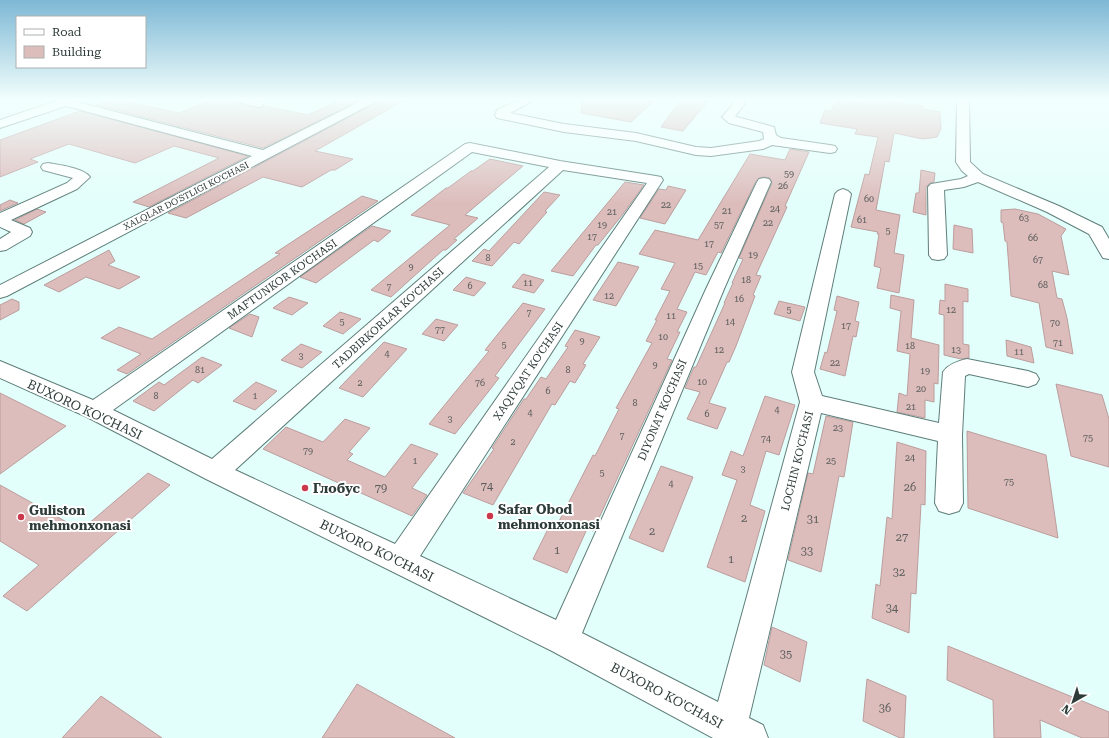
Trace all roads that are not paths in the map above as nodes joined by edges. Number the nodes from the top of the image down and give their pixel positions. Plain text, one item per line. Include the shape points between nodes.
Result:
1 (190, 134) edge
2 (305, 134) edge
3 (616, 134) edge
4 (770, 134) edge
5 (963, 134) edge
6 (771, 140) junction
7 (830, 149) dead end
8 (265, 155) junction
9 (560, 165) junction
10 (48, 167) dead end
11 (978, 177) junction
12 (764, 182) dead end
13 (843, 194) dead end
14 (0, 220) edge
15 (0, 246) edge
16 (1109, 254) edge
17 (938, 255) dead end
18 (0, 292) edge
19 (0, 369) edge
20 (1028, 379) dead end
21 (812, 402) junction
22 (95, 412) junction
23 (950, 435) junction
24 (215, 472) junction
25 (949, 503) dead end
26 (400, 561) junction
27 (563, 640) junction
28 (740, 733) edge

1 - 8 street
2 - 8 street, XALQLAR DO'STLIGI KO'CHASI
3 - 6 street via 711,152 763,145
4 - 6 street
5 - 11 street via 963,162
6 - 7 street
8 - 18 street, XALQLAR DO'STLIGI KO'CHASI
9 - 22 street, MAFTUNKOR KO'CHASI via 470,147
9 - 24 street, TADBIRKORLAR KO'CHASI
9 - 26 street, XAQIYQAT KO'CHASI via 656,180
10 - 14 street via 83,177 72,186
11 - 16 street via 1053,209 1096,231
11 - 17 street via 964,183 936,187
12 - 27 street, DIYONAT KO'CHASI
13 - 21 street, LOCHIN KO'CHASI via 804,372
14 - 15 street via 24,232
19 - 22 street, BUXORO KO'CHASI
20 - 23 street via 967,366 954,372
21 - 23 street
21 - 28 street, LOCHIN KO'CHASI
22 - 24 street, BUXORO KO'CHASI
23 - 25 street
24 - 26 street, BUXORO KO'CHASI
26 - 27 street, BUXORO KO'CHASI
27 - 28 street, BUXORO KO'CHASI

